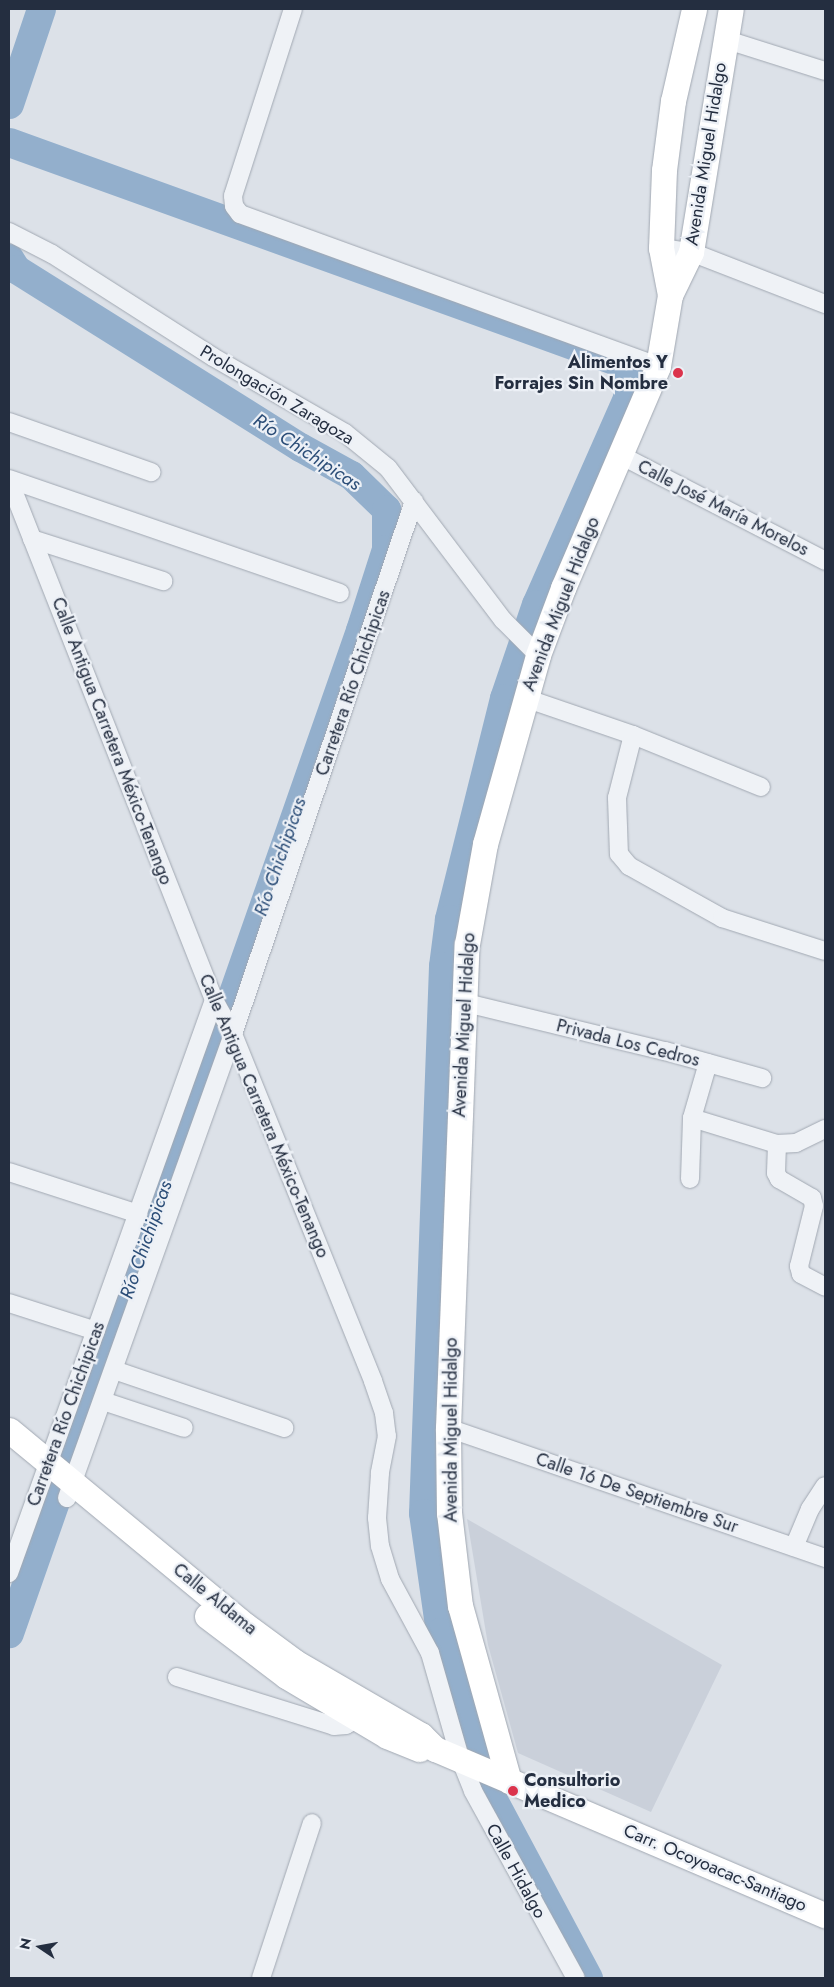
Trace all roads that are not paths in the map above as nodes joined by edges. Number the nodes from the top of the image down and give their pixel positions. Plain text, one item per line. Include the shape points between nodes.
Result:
1 (293, 9) edge
2 (694, 9) edge
3 (731, 9) edge
4 (724, 40) junction
5 (825, 71) edge
6 (10, 233) edge
7 (661, 248) junction
8 (691, 252) junction
9 (670, 295) junction
10 (825, 304) edge
11 (658, 366) junction
12 (9, 422) edge
13 (620, 455) junction
14 (151, 472) dead end
15 (9, 480) edge
16 (414, 501) junction
17 (32, 539) junction
18 (825, 561) edge
19 (163, 581) dead end
20 (340, 593) dead end
21 (535, 652) junction
22 (525, 698) junction
23 (633, 735) junction
24 (761, 787) dead end
25 (825, 951) edge
26 (462, 1002) junction
27 (217, 1006) junction
28 (232, 1032) junction
29 (708, 1063) junction
30 (762, 1078) dead end
31 (692, 1118) junction
32 (825, 1129) edge
33 (777, 1144) junction
34 (9, 1172) edge
35 (690, 1179) dead end
36 (138, 1214) junction
37 (825, 1287) edge
38 (9, 1303) edge
39 (96, 1331) junction
40 (114, 1370) junction
41 (103, 1401) junction
42 (184, 1428) dead end
43 (284, 1428) dead end
44 (448, 1428) junction
45 (9, 1430) edge
46 (9, 1450) edge
47 (45, 1469) junction
48 (825, 1486) edge
49 (70, 1490) junction
50 (794, 1547) junction
51 (825, 1558) edge
52 (9, 1573) edge
53 (177, 1677) dead end
54 (357, 1719) junction
55 (434, 1749) junction
56 (485, 1771) junction
57 (312, 1822) dead end
58 (825, 1915) edge
59 (261, 1978) edge
60 (576, 1978) edge

1 - 11 street via 232,196 240,214
2 - 7 street, Avenida Miguel Hidalgo via 672,101 664,170
3 - 4 street, Avenida Miguel Hidalgo
4 - 5 street
4 - 8 street, Avenida Miguel Hidalgo
6 - 16 street, Prolongación Zaragoza via 52,254 214,357 345,433 388,468
7 - 8 street
7 - 9 street, Avenida Miguel Hidalgo
8 - 9 street, Avenida Miguel Hidalgo
8 - 10 street
9 - 11 street, Avenida Miguel Hidalgo
11 - 13 street, Avenida Miguel Hidalgo
12 - 14 street
13 - 18 street, Calle José María Morelos
13 - 21 street, Avenida Miguel Hidalgo
15 - 17 street, Calle Antigua Carretera México-Tenango
15 - 20 street
16 - 21 street, Prolongación Zaragoza via 503,620
16 - 28 street, Carretera Río Chichipicas
17 - 19 street
17 - 27 street, Calle Antigua Carretera México-Tenango
21 - 22 street, Avenida Miguel Hidalgo
22 - 23 street
22 - 26 street, Avenida Miguel Hidalgo via 485,844 467,944
23 - 24 street
23 - 25 street via 617,798 619,854 629,866 722,918
26 - 29 street, Privada Los Cedros
26 - 44 street, Avenida Miguel Hidalgo
27 - 28 street, Calle Antigua Carretera México-Tenango
27 - 36 street, Carretera Río Chichipicas
28 - 40 street, Carretera Río Chichipicas
28 - 56 street, Calle Antigua Carretera México-Tenango via 384,1413 387,1436 377,1518 380,1546 390,1579 430,1653
29 - 30 street
29 - 31 street, Privada Los Cedros
31 - 33 street
31 - 35 street, Privada Los Cedros
32 - 33 street via 796,1143
33 - 37 street via 776,1173 779,1179 812,1198 814,1206 799,1266 801,1274
34 - 36 street
36 - 39 street, Carretera Río Chichipicas
38 - 39 street
39 - 47 street, Carretera Río Chichipicas
40 - 41 street, Carretera Río Chichipicas
40 - 43 street
41 - 42 street
41 - 49 street, Carretera Río Chichipicas
44 - 50 street, Calle 16 De Septiembre Sur
44 - 56 street, Avenida Miguel Hidalgo via 449,1513
45 - 47 street, Calle Aldama
46 - 47 street, Calle Aldama
47 - 49 street, Calle Aldama
47 - 52 street, Carretera Río Chichipicas
48 - 50 street via 810,1509
49 - 54 street, Calle Aldama via 234,1639 286,1676
49 - 55 street, Calle Aldama via 295,1662 421,1735
50 - 51 street, Calle 16 De Septiembre Sur
53 - 54 street via 334,1726 346,1725
54 - 55 street, Calle Aldama via 416,1750
55 - 56 street, Calle Aldama
56 - 58 street, Carr. Ocoyoacac-Santiago
56 - 60 street, Calle Hidalgo via 473,1791
57 - 59 street

